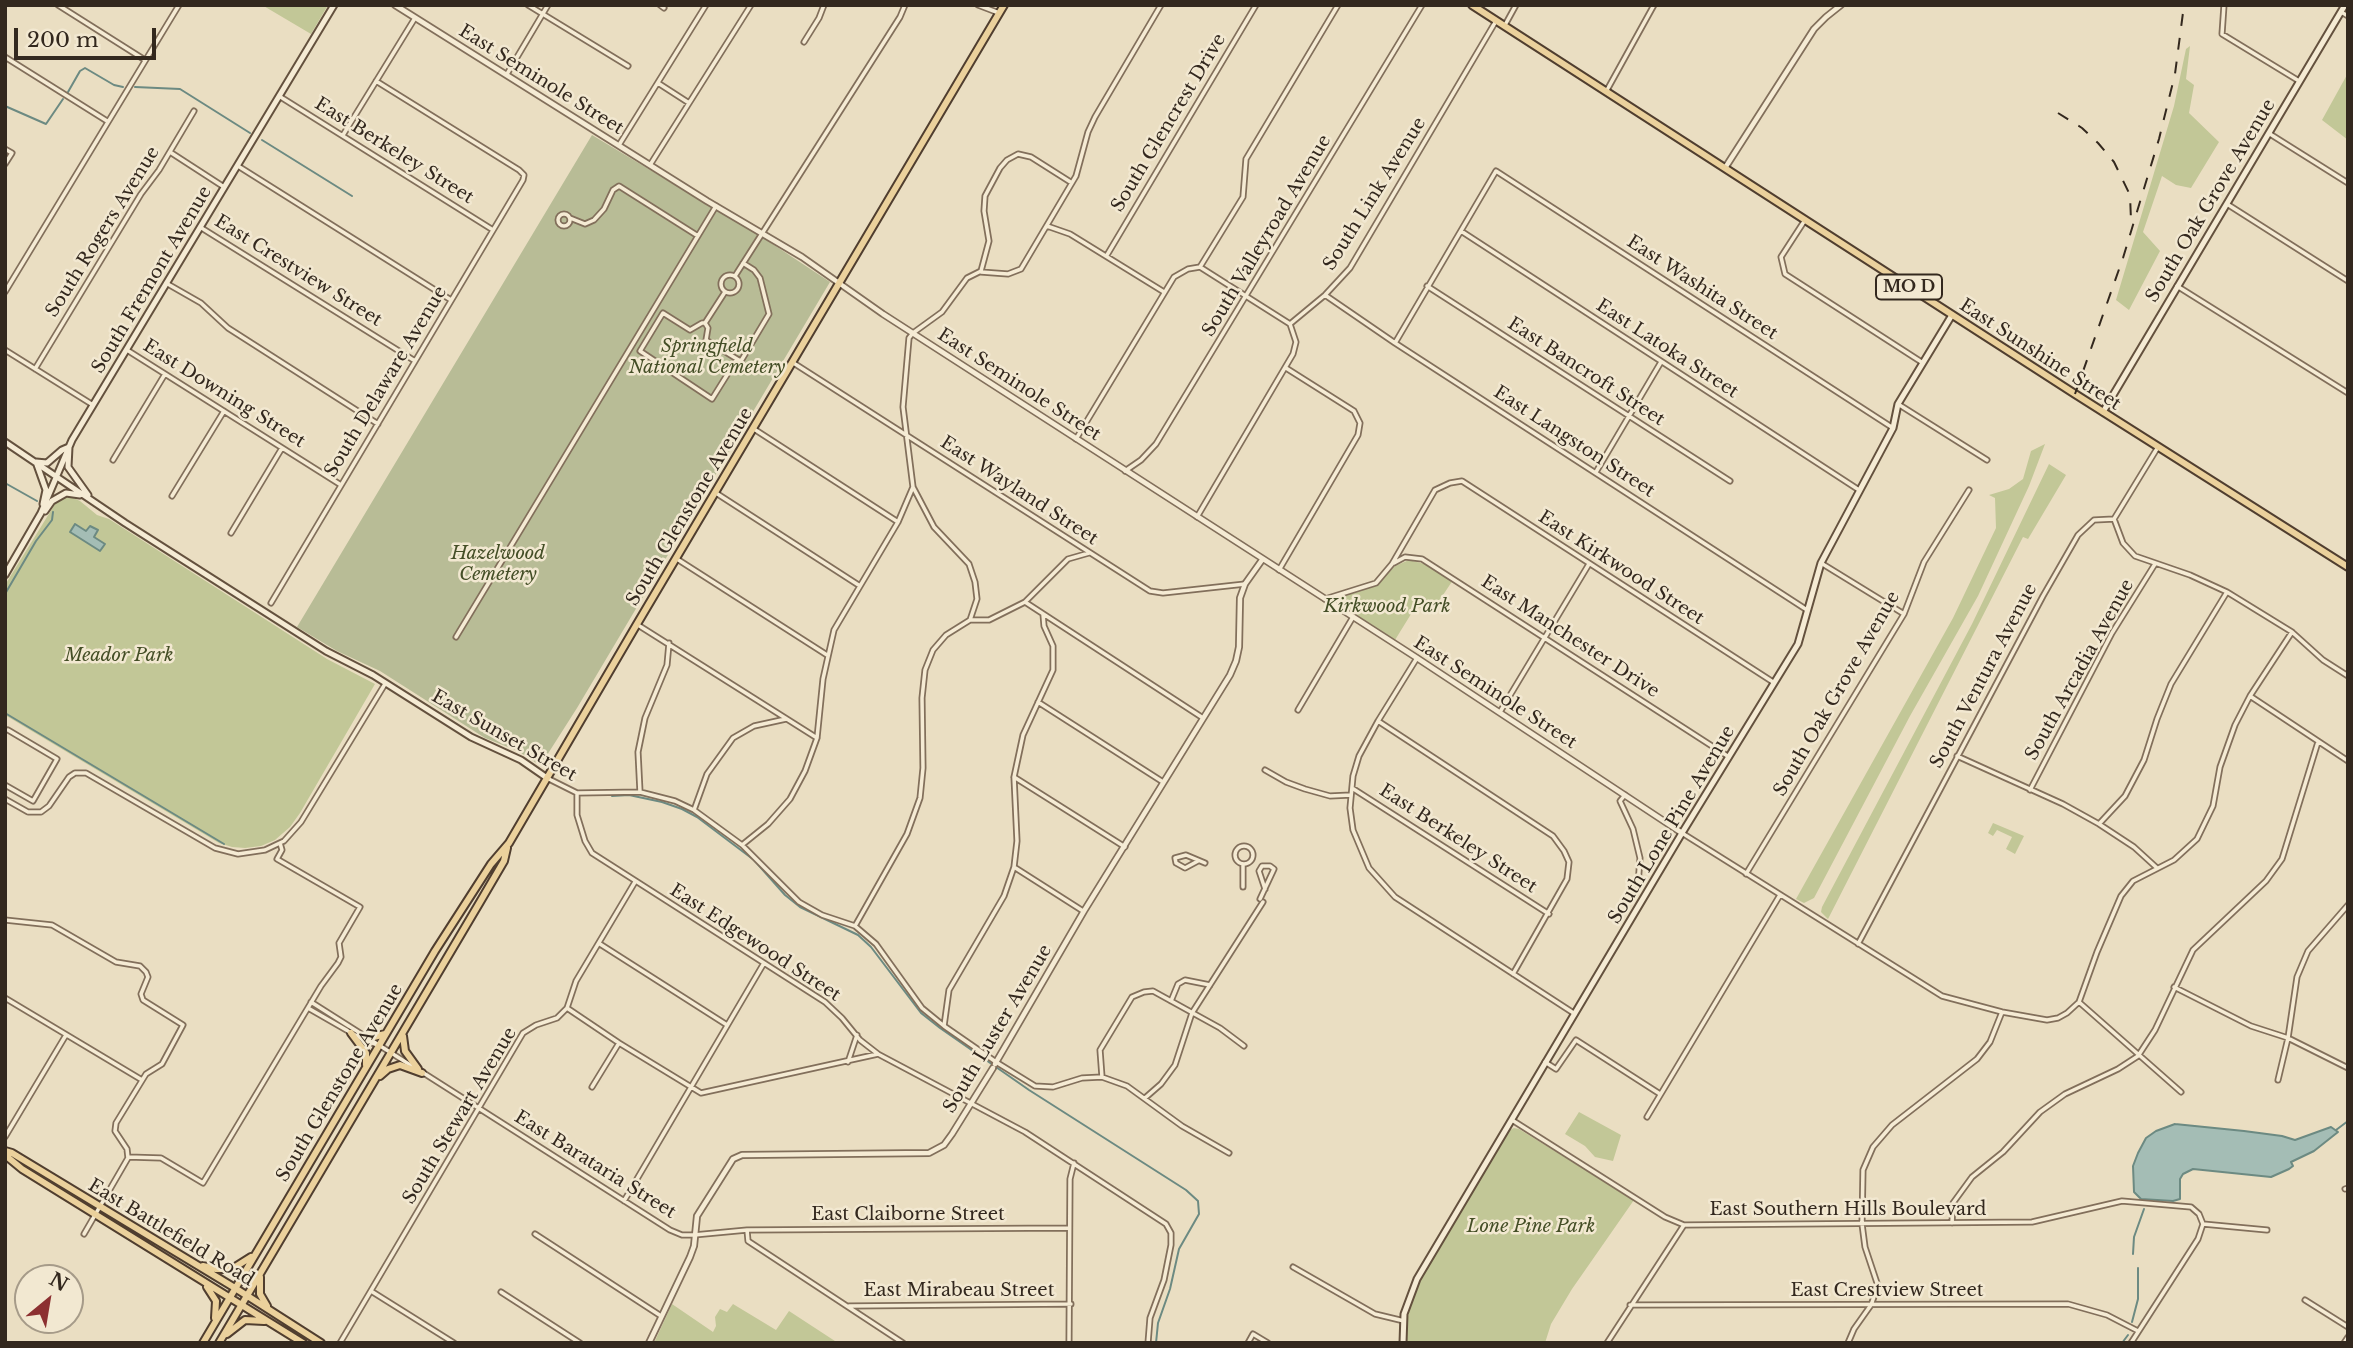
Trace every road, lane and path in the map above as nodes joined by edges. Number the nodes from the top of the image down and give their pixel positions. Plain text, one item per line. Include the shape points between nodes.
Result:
1 (58, 5) edge
2 (178, 5) edge
3 (334, 5) edge
4 (395, 5) edge
5 (528, 5) edge
6 (548, 5) edge
7 (706, 5) edge
8 (751, 5) edge
9 (824, 5) edge
10 (905, 5) edge
11 (978, 5) edge
12 (1004, 5) edge
13 (1161, 5) edge
14 (1256, 5) edge
15 (1338, 5) edge
16 (1422, 5) edge
17 (1472, 5) edge
18 (1516, 5) edge
19 (1654, 5) edge
20 (1841, 5) edge
21 (2224, 5) edge
22 (2345, 5) edge
23 (2341, 12) junction
24 (999, 13) junction
25 (543, 14) junction
26 (2348, 16) edge
27 (415, 18) junction
28 (1496, 21) junction
29 (1504, 26) junction
30 (804, 42) dead end
31 (5, 57) edge
32 (145, 60) junction
33 (628, 66) dead end
34 (507, 75) junction
35 (376, 81) junction
36 (2299, 81) junction
37 (658, 83) junction
38 (1606, 92) junction
39 (279, 96) junction
40 (689, 103) junction
41 (194, 111) dead end
42 (108, 122) junction
43 (2268, 132) junction
44 (343, 136) junction
45 (619, 145) junction
46 (5, 149) edge
47 (170, 152) junction
48 (5, 164) edge
49 (649, 165) junction
50 (238, 166) junction
51 (1725, 168) junction
52 (1072, 183) junction
53 (2348, 183) edge
54 (225, 187) junction
55 (2227, 204) junction
56 (716, 206) junction
57 (570, 218) dead end
58 (1805, 220) junction
59 (1047, 226) junction
60 (200, 227) junction
61 (494, 230) junction
62 (1461, 231) junction
63 (762, 233) junction
64 (698, 236) junction
65 (1107, 256) junction
66 (743, 263) junction
67 (1200, 267) junction
68 (981, 271) junction
69 (735, 276) junction
70 (2348, 281) edge
71 (839, 282) junction
72 (166, 283) junction
73 (1427, 286) junction
74 (2177, 286) junction
75 (5, 292) edge
76 (725, 292) junction
77 (1164, 292) junction
78 (1325, 295) junction
79 (1247, 297) junction
80 (451, 300) junction
81 (1952, 315) junction
82 (705, 323) junction
83 (1290, 324) junction
84 (913, 333) junction
85 (1395, 343) junction
86 (5, 350) edge
87 (127, 350) junction
88 (739, 360) junction
89 (416, 361) junction
90 (792, 362) junction
91 (1661, 362) junction
92 (1923, 362) junction
93 (1286, 368) junction
94 (35, 369) junction
95 (165, 374) junction
96 (2348, 393) edge
97 (1898, 404) junction
98 (93, 405) junction
99 (224, 411) junction
100 (2103, 412) junction
101 (1629, 416) junction
102 (378, 424) junction
103 (753, 428) junction
104 (1893, 428) junction
105 (905, 435) junction
106 (1076, 439) junction
107 (5, 443) edge
108 (69, 447) junction
109 (2158, 447) junction
110 (282, 448) junction
111 (113, 460) dead end
112 (1987, 460) dead end
113 (36, 462) junction
114 (1125, 471) junction
115 (1596, 472) junction
116 (57, 476) junction
117 (1730, 481) dead end
118 (341, 485) junction
119 (913, 488) junction
120 (1859, 490) junction
121 (1969, 491) dead end
122 (715, 492) junction
123 (172, 496) dead end
124 (92, 500) junction
125 (40, 517) junction
126 (1196, 517) junction
127 (2114, 519) junction
128 (898, 522) junction
129 (232, 533) dead end
130 (1089, 553) junction
131 (675, 558) junction
132 (1262, 560) junction
133 (1821, 563) junction
134 (1392, 564) junction
135 (1589, 564) junction
136 (2155, 564) junction
137 (2348, 567) edge
138 (1279, 570) junction
139 (5, 575) edge
140 (1245, 583) junction
141 (860, 586) junction
142 (2227, 592) junction
143 (1325, 599) junction
144 (271, 603) dead end
145 (1025, 603) junction
146 (1808, 611) junction
147 (1043, 614) junction
148 (1905, 614) junction
149 (1353, 617) junction
150 (970, 620) junction
151 (637, 624) junction
152 (2292, 632) junction
153 (456, 637) dead end
154 (1545, 637) junction
155 (669, 643) junction
156 (827, 655) junction
157 (1417, 658) junction
158 (2348, 676) edge
159 (386, 682) junction
160 (1775, 683) junction
161 (2250, 696) junction
162 (1038, 702) junction
163 (1298, 710) dead end
164 (1500, 712) junction
165 (1203, 718) junction
166 (786, 719) junction
167 (1378, 721) junction
168 (8, 730) dead end
169 (817, 738) junction
170 (2318, 743) junction
171 (1957, 756) junction
172 (1729, 758) junction
173 (2348, 761) edge
174 (1265, 769) dead end
175 (1014, 777) junction
176 (547, 778) junction
177 (1164, 782) junction
178 (5, 785) edge
179 (1352, 788) junction
180 (2030, 790) junction
181 (640, 792) junction
182 (576, 793) junction
183 (1351, 795) junction
184 (1625, 795) junction
185 (5, 799) edge
186 (694, 810) junction
187 (2099, 824) junction
188 (1682, 833) junction
189 (280, 843) junction
190 (509, 843) junction
191 (742, 845) junction
192 (1125, 847) junction
193 (1198, 861) junction
194 (1205, 863) dead end
195 (1243, 864) junction
196 (1014, 867) junction
197 (2157, 868) junction
198 (1746, 874) junction
199 (635, 882) junction
200 (1638, 885) dead end
201 (1243, 887) dead end
202 (1265, 889) junction
203 (1780, 895) junction
204 (2348, 905) edge
205 (1084, 911) junction
206 (1549, 914) junction
207 (5, 920) edge
208 (855, 926) junction
209 (600, 944) junction
210 (1858, 944) junction
211 (764, 963) junction
212 (1513, 974) junction
213 (1210, 985) junction
214 (2174, 987) junction
215 (5, 998) edge
216 (1171, 1001) junction
217 (311, 1002) junction
218 (2079, 1002) junction
219 (308, 1008) junction
220 (567, 1008) junction
221 (2003, 1012) junction
222 (1192, 1013) junction
223 (1575, 1014) junction
224 (727, 1025) junction
225 (944, 1027) junction
226 (404, 1030) junction
227 (351, 1033) junction
228 (386, 1033) junction
229 (66, 1035) junction
230 (857, 1035) junction
231 (370, 1038) junction
232 (2288, 1038) junction
233 (619, 1043) junction
234 (379, 1046) junction
235 (1244, 1046) dead end
236 (391, 1053) junction
237 (878, 1054) junction
238 (2138, 1056) junction
239 (848, 1062) junction
240 (1545, 1062) junction
241 (995, 1065) junction
242 (2348, 1068) edge
243 (365, 1070) junction
244 (422, 1073) junction
245 (1102, 1077) junction
246 (142, 1080) junction
247 (2278, 1080) dead end
248 (592, 1087) dead end
249 (370, 1088) junction
250 (691, 1088) junction
251 (2181, 1092) dead end
252 (1661, 1094) junction
253 (1145, 1098) junction
254 (971, 1104) junction
255 (480, 1108) junction
256 (1647, 1117) dead end
257 (1511, 1119) junction
258 (5, 1137) edge
259 (5, 1153) edge
260 (1229, 1153) dead end
261 (128, 1158) junction
262 (1074, 1163) junction
263 (624, 1201) junction
264 (101, 1207) junction
265 (96, 1214) junction
266 (1952, 1223) junction
267 (1861, 1224) junction
268 (2203, 1224) junction
269 (1684, 1225) junction
270 (1069, 1228) junction
271 (747, 1230) junction
272 (2267, 1230) dead end
273 (84, 1234) dead end
274 (535, 1234) dead end
275 (694, 1235) junction
276 (258, 1251) junction
277 (194, 1263) junction
278 (1293, 1267) dead end
279 (261, 1273) junction
280 (200, 1279) junction
281 (235, 1288) junction
282 (371, 1291) junction
283 (502, 1292) dead end
284 (247, 1296) junction
285 (230, 1297) junction
286 (2305, 1300) dead end
287 (1071, 1304) junction
288 (242, 1305) junction
289 (1630, 1305) junction
290 (1871, 1305) junction
291 (847, 1306) junction
292 (274, 1312) junction
293 (661, 1316) junction
294 (1404, 1321) junction
295 (271, 1323) junction
296 (213, 1327) junction
297 (2348, 1327) edge
298 (2138, 1331) junction
299 (2348, 1337) edge
300 (221, 1340) edge
301 (204, 1343) edge
302 (303, 1343) edge
303 (321, 1343) edge
304 (340, 1343) edge
305 (454, 1343) edge
306 (580, 1343) edge
307 (649, 1343) edge
308 (903, 1343) edge
309 (1069, 1343) edge
310 (1148, 1343) edge
311 (1248, 1343) edge
312 (1268, 1343) edge
313 (1403, 1343) edge
314 (1607, 1343) edge
315 (1848, 1343) edge
316 (2131, 1343) edge
317 (2344, 1343) edge

1 - 32 street
2 - 32 street
3 - 39 main road, South Fremont Avenue
4 - 27 street, East Seminole Street
5 - 25 street
6 - 25 street
7 - 37 street
8 - 40 street
9 - 30 street
10 - 63 street
11 - 24 street
12 - 24 main road, South Glenstone Avenue
13 - 52 street via 1091,124
14 - 65 street, South Glencrest Drive
15 - 67 street via 1246,159 1243,197
16 - 79 street, South Valleyroad Avenue
17 - 28 main road, East Sunshine Street / MO D
18 - 29 street
19 - 38 street
20 - 51 street via 1814,29
21 - 36 street via 2222,34
22 - 23 main road, South Oak Grove Avenue
23 - 26 street
23 - 36 main road, South Oak Grove Avenue
24 - 71 main road, South Glenstone Avenue
25 - 33 street
25 - 34 street
27 - 34 street, East Seminole Street
27 - 35 street
28 - 29 main road, East Sunshine Street / MO D
28 - 78 street, South Link Avenue via 1350,268
29 - 38 main road, East Sunshine Street / MO D
31 - 42 street
32 - 42 street
34 - 45 street, East Seminole Street
35 - 44 street
35 - 61 street, South Delaware Avenue via 523,175
36 - 43 main road, South Oak Grove Avenue
37 - 40 street
37 - 45 street
38 - 51 main road, East Sunshine Street / MO D
39 - 44 street, East Berkeley Street
39 - 50 main road, South Fremont Avenue
40 - 49 street
41 - 47 street, South Rogers Avenue
42 - 75 street
43 - 53 street
43 - 55 main road, South Oak Grove Avenue
44 - 61 street, East Berkeley Street
45 - 49 street, East Seminole Street
46 - 48 street via 12,153
47 - 54 street
47 - 94 street, South Rogers Avenue
49 - 56 street, East Seminole Street
50 - 54 main road, South Fremont Avenue
50 - 80 street
51 - 58 main road, East Sunshine Street / MO D
52 - 59 street
52 - 68 street via 1031,158 1018,154 1007,160 985,196 989,241
54 - 60 main road, South Fremont Avenue
55 - 70 street
55 - 74 main road, South Oak Grove Avenue
56 - 63 street, East Seminole Street
56 - 64 street
57 - 64 street via 585,224 594,220 619,186
58 - 81 main road, East Sunshine Street / MO D
58 - 92 street via 1781,257 1785,274
59 - 65 street
59 - 68 street via 1021,269 1008,274
60 - 72 main road, South Fremont Avenue
60 - 89 street, East Crestview Street
61 - 80 street, South Delaware Avenue
62 - 73 street
62 - 91 street, East Latoka Street
62 - 104 street, East Washita Street via 1496,171
63 - 66 street
63 - 71 street, East Seminole Street
64 - 153 street
65 - 77 street
66 - 69 street
66 - 88 street via 760,278 769,314
67 - 77 street via 1174,277
67 - 79 street
68 - 84 street via 967,278 942,312
69 - 76 street via 739,287
69 - 76 street via 722,279
71 - 84 street, East Seminole Street
71 - 90 main road, South Glenstone Avenue
72 - 87 main road, South Fremont Avenue
72 - 102 street
73 - 85 street
73 - 101 street, East Bancroft Street
74 - 96 street
74 - 100 main road, South Oak Grove Avenue
76 - 82 street
77 - 106 street
78 - 83 street, South Link Avenue
78 - 85 street, East Langston Street
79 - 83 street
79 - 114 street, South Valleyroad Avenue via 1156,444
80 - 89 street, South Delaware Avenue
81 - 92 main road, South Lone Pine Avenue
81 - 100 main road, East Sunshine Street / MO D
82 - 88 street via 706,340
82 - 88 street via 690,330 663,313 639,351 712,399
83 - 93 street via 1296,342
84 - 105 street via 906,346
84 - 106 street, East Seminole Street
85 - 115 street, East Langston Street
86 - 94 street
87 - 95 street, East Downing Street
87 - 98 main road, South Fremont Avenue
89 - 102 street, South Delaware Avenue
90 - 103 main road, South Glenstone Avenue
90 - 105 street, East Wayland Street
91 - 101 street
91 - 120 street, East Latoka Street
92 - 97 main road, South Lone Pine Avenue
93 - 126 street
93 - 138 street via 1353,411 1360,423 1358,435
94 - 98 street
95 - 99 street, East Downing Street
95 - 111 street
97 - 104 main road, South Lone Pine Avenue
97 - 112 street
98 - 108 main road, South Fremont Avenue
99 - 110 street, East Downing Street
99 - 123 street
100 - 109 main road, East Sunshine Street / MO D
101 - 115 street
101 - 117 street, East Bancroft Street
102 - 118 street, South Delaware Avenue
103 - 122 main road, South Glenstone Avenue
103 - 128 street
104 - 120 main road, South Lone Pine Avenue
105 - 119 street
105 - 130 street, East Wayland Street
106 - 114 street, East Seminole Street
107 - 113 main road, East Sunset Street
108 - 113 main road via 47,463
108 - 116 main road, South Fremont Avenue
108 - 124 main road via 68,467
109 - 127 street
109 - 137 main road, East Sunshine Street / MO D
110 - 118 street, East Downing Street
110 - 129 street
113 - 116 main road, East Sunset Street
113 - 125 main road via 46,490
114 - 126 street, East Seminole Street
115 - 146 street, East Langston Street
116 - 124 main road, East Sunset Street
116 - 125 main road, South Fremont Avenue
118 - 144 street, South Delaware Avenue
119 - 128 street
119 - 150 street via 934,527 968,564 977,599
120 - 133 main road, South Lone Pine Avenue
121 - 148 street, South Oak Grove Avenue via 1924,562
122 - 131 main road, South Glenstone Avenue
122 - 141 street
124 - 125 main road via 66,493 52,501
124 - 159 main road, East Sunset Street via 315,644
125 - 139 main road, South Fremont Avenue
126 - 132 street, East Seminole Street
127 - 136 street via 2123,543 2135,556
127 - 171 street, South Ventura Avenue via 2094,520 2078,535
128 - 141 street
130 - 140 street, East Wayland Street via 1150,591
130 - 145 street via 1068,559
131 - 151 main road, South Glenstone Avenue
131 - 156 street
132 - 138 street, East Seminole Street
132 - 140 street, South Luster Avenue
133 - 146 main road, South Lone Pine Avenue
133 - 148 street
134 - 135 street, East Kirkwood Street via 1434,490 1461,481
134 - 143 street via 1376,583
134 - 154 street, East Manchester Drive via 1405,557 1422,559
135 - 154 street
135 - 160 street, East Kirkwood Street
136 - 142 street
136 - 180 street, South Arcadia Avenue via 2112,634
138 - 143 street, East Seminole Street
140 - 165 street, South Luster Avenue via 1237,661
141 - 156 street via 834,630
142 - 152 street
142 - 187 street via 2171,684 2144,760 2124,796
143 - 149 street, East Seminole Street
145 - 147 street
145 - 150 street via 989,620
146 - 160 main road, South Lone Pine Avenue via 1798,644
147 - 162 street via 1053,646 1052,670
147 - 165 street
148 - 198 street, South Oak Grove Avenue
149 - 157 street, East Seminole Street
149 - 163 street
150 - 208 street via 946,635 925,670 919,798 908,834
151 - 155 street
151 - 176 main road, South Glenstone Avenue
152 - 158 street
152 - 161 street
154 - 164 street
154 - 172 street, East Manchester Drive
155 - 166 street
155 - 181 street via 667,665 645,718 638,752
156 - 169 street
157 - 164 street, East Seminole Street
157 - 167 street
159 - 176 main road, East Sunset Street via 471,737
159 - 189 street via 306,816
160 - 172 main road, South Lone Pine Avenue
161 - 170 street
161 - 197 street via 2235,725 2220,766 2213,806 2197,839 2174,860
162 - 175 street via 1023,735
162 - 177 street
164 - 184 street, East Seminole Street
165 - 177 street, South Luster Avenue
166 - 169 street
166 - 186 street via 754,726 733,738 707,774
167 - 179 street via 1359,756
167 - 206 street via 1553,836 1569,862 1567,879
168 - 178 street via 57,759 33,801
169 - 191 street via 790,799
170 - 173 street
170 - 214 street via 2282,859 2266,881 2193,950
171 - 180 street
171 - 210 street, South Ventura Avenue
172 - 188 main road, South Lone Pine Avenue
174 - 183 street, East Berkeley Street via 1305,789 1330,796
175 - 192 street
175 - 196 street
176 - 182 street, East Sunset Street
176 - 190 main road, South Glenstone Avenue
177 - 192 street, South Luster Avenue
179 - 183 street
179 - 206 street, East Berkeley Street
180 - 187 street
181 - 182 street, East Sunset Street
181 - 186 street, East Sunset Street
182 - 199 street, East Edgewood Street via 578,815 592,853
183 - 212 street via 1353,830 1369,868 1395,897
184 - 188 street, East Seminole Street
184 - 200 street via 1620,801 1640,858
185 - 189 street via 26,811 41,812 69,777 86,772 218,849 249,854
186 - 191 street, East Sunset Street
187 - 197 street
188 - 198 street, East Seminole Street
188 - 223 main road, South Lone Pine Avenue
189 - 217 street via 277,859 360,907 339,943 338,963
190 - 226 main road, South Glenstone Avenue via 503,861
190 - 228 main road, South Glenstone Avenue via 491,864
191 - 208 street, East Sunset Street via 799,902
192 - 205 street, South Luster Avenue
193 - 193 street via 1186,855 1175,858 1185,868
193 - 194 street
195 - 195 street via 1250,863 1253,856 1245,846 1235,854
195 - 201 street
196 - 205 street
196 - 225 street via 1004,896 949,990
197 - 218 street via 2133,881 2121,896
198 - 203 street, East Seminole Street
199 - 209 street
199 - 211 street, East Edgewood Street
202 - 202 street via 1273,870 1269,866 1259,871
202 - 213 street
203 - 210 street, East Seminole Street
203 - 252 street
204 - 232 street via 2308,951 2297,977
205 - 241 street, South Luster Avenue
206 - 212 street
207 - 246 street via 52,925 116,962 146,972 143,1000 184,1027 162,1064
208 - 225 street, East Sunset Street via 876,944 922,1008
209 - 220 street via 576,981
209 - 224 street
210 - 221 street, East Seminole Street via 1942,996
211 - 224 street
211 - 230 street, East Edgewood Street via 825,1002
212 - 223 street
213 - 216 street via 1185,980 1178,984
213 - 222 street
214 - 232 street via 2250,1026
214 - 238 street
215 - 229 street
216 - 222 street
216 - 245 street via 1153,990 1132,997 1100,1051
217 - 219 street
217 - 231 street
218 - 221 street, East Seminole Street via 2067,1013 2047,1020
218 - 238 street
219 - 227 street
219 - 261 street via 203,1183 161,1158
220 - 233 street
220 - 255 street, South Stewart Avenue via 557,1018 523,1033
221 - 267 street via 1977,1059 1892,1125 1873,1147 1863,1170
222 - 235 street
222 - 253 street via 1175,1065
223 - 240 main road, South Lone Pine Avenue
224 - 250 street
225 - 241 street, East Sunset Street
226 - 236 main road, South Glenstone Avenue
226 - 244 main road via 405,1051
227 - 234 street
227 - 243 main road via 366,1053
228 - 231 main road
228 - 234 main road, South Glenstone Avenue
229 - 246 street
229 - 258 street
230 - 237 street, East Edgewood Street
230 - 239 street
231 - 234 street
232 - 242 street
232 - 247 street
233 - 248 street
233 - 250 street
234 - 236 street, East Barataria Street
234 - 243 main road, South Glenstone Avenue
236 - 244 street, East Barataria Street
236 - 249 main road, South Glenstone Avenue
237 - 239 street
237 - 254 street, East Edgewood Street
238 - 251 street
238 - 266 street via 2040,1112 1972,1177 1953,1203
239 - 250 street via 701,1093
240 - 252 street via 1556,1069 1576,1040
240 - 257 main road, South Lone Pine Avenue
241 - 245 street, East Sunset Street via 1035,1086
241 - 254 street, South Luster Avenue
243 - 276 main road, South Glenstone Avenue
244 - 249 main road via 396,1066
244 - 255 street, East Barataria Street
245 - 253 street
246 - 261 street via 115,1126
249 - 279 main road, South Glenstone Avenue
250 - 263 street
252 - 256 street
253 - 260 street
254 - 262 street, East Edgewood Street
254 - 275 street, South Luster Avenue via 944,1145 929,1153 742,1155 733,1159 697,1216
255 - 263 street, East Barataria Street
255 - 282 street, South Stewart Avenue
257 - 269 street, East Southern Hills Boulevard
257 - 294 main road, South Lone Pine Avenue via 1416,1279
259 - 264 main road, East Battlefield Road
259 - 265 main road, East Battlefield Road via 22,1169
261 - 264 street
262 - 270 street
262 - 310 street, East Edgewood Street via 1166,1224 1171,1233
263 - 275 street, East Barataria Street via 670,1230
264 - 265 street
264 - 277 main road, East Battlefield Road
265 - 273 street
265 - 280 main road, East Battlefield Road
266 - 267 street, East Southern Hills Boulevard
266 - 268 street, East Southern Hills Boulevard via 2032,1222 2122,1201 2190,1207
267 - 269 street, East Southern Hills Boulevard
267 - 290 street via 1878,1286
268 - 272 street
268 - 298 street
269 - 289 street
270 - 271 street, East Claiborne Street
270 - 287 street
271 - 275 street, East Barataria Street
271 - 291 street via 748,1241
274 - 293 street
275 - 293 street, South Luster Avenue via 690,1257
276 - 277 main road via 232,1269
276 - 281 main road, South Glenstone Avenue
277 - 281 main road, East Battlefield Road
278 - 294 street via 1376,1314
279 - 284 main road, South Glenstone Avenue
279 - 292 main road via 260,1294
280 - 285 main road, East Battlefield Road
280 - 296 main road via 216,1301
281 - 284 main road, East Battlefield Road
281 - 285 main road, South Glenstone Avenue
282 - 304 street, South Stewart Avenue
282 - 305 street
283 - 306 street
284 - 288 main road, South Glenstone Avenue
284 - 292 main road, East Battlefield Road
285 - 288 main road, East Battlefield Road
285 - 296 main road, South Glenstone Avenue
286 - 297 street
287 - 291 street, East Mirabeau Street
287 - 309 street
288 - 295 main road, East Battlefield Road
288 - 300 main road, South Glenstone Avenue
289 - 290 street, East Crestview Street
289 - 314 street
290 - 298 street, East Crestview Street via 2068,1304 2107,1315
290 - 315 street
291 - 308 street
292 - 303 main road, East Battlefield Road
293 - 307 street, South Luster Avenue
294 - 313 main road, South Lone Pine Avenue
295 - 300 main road via 244,1320
295 - 302 main road, East Battlefield Road
296 - 301 main road, South Glenstone Avenue
298 - 316 street
299 - 317 street
311 - 312 street via 1253,1334

